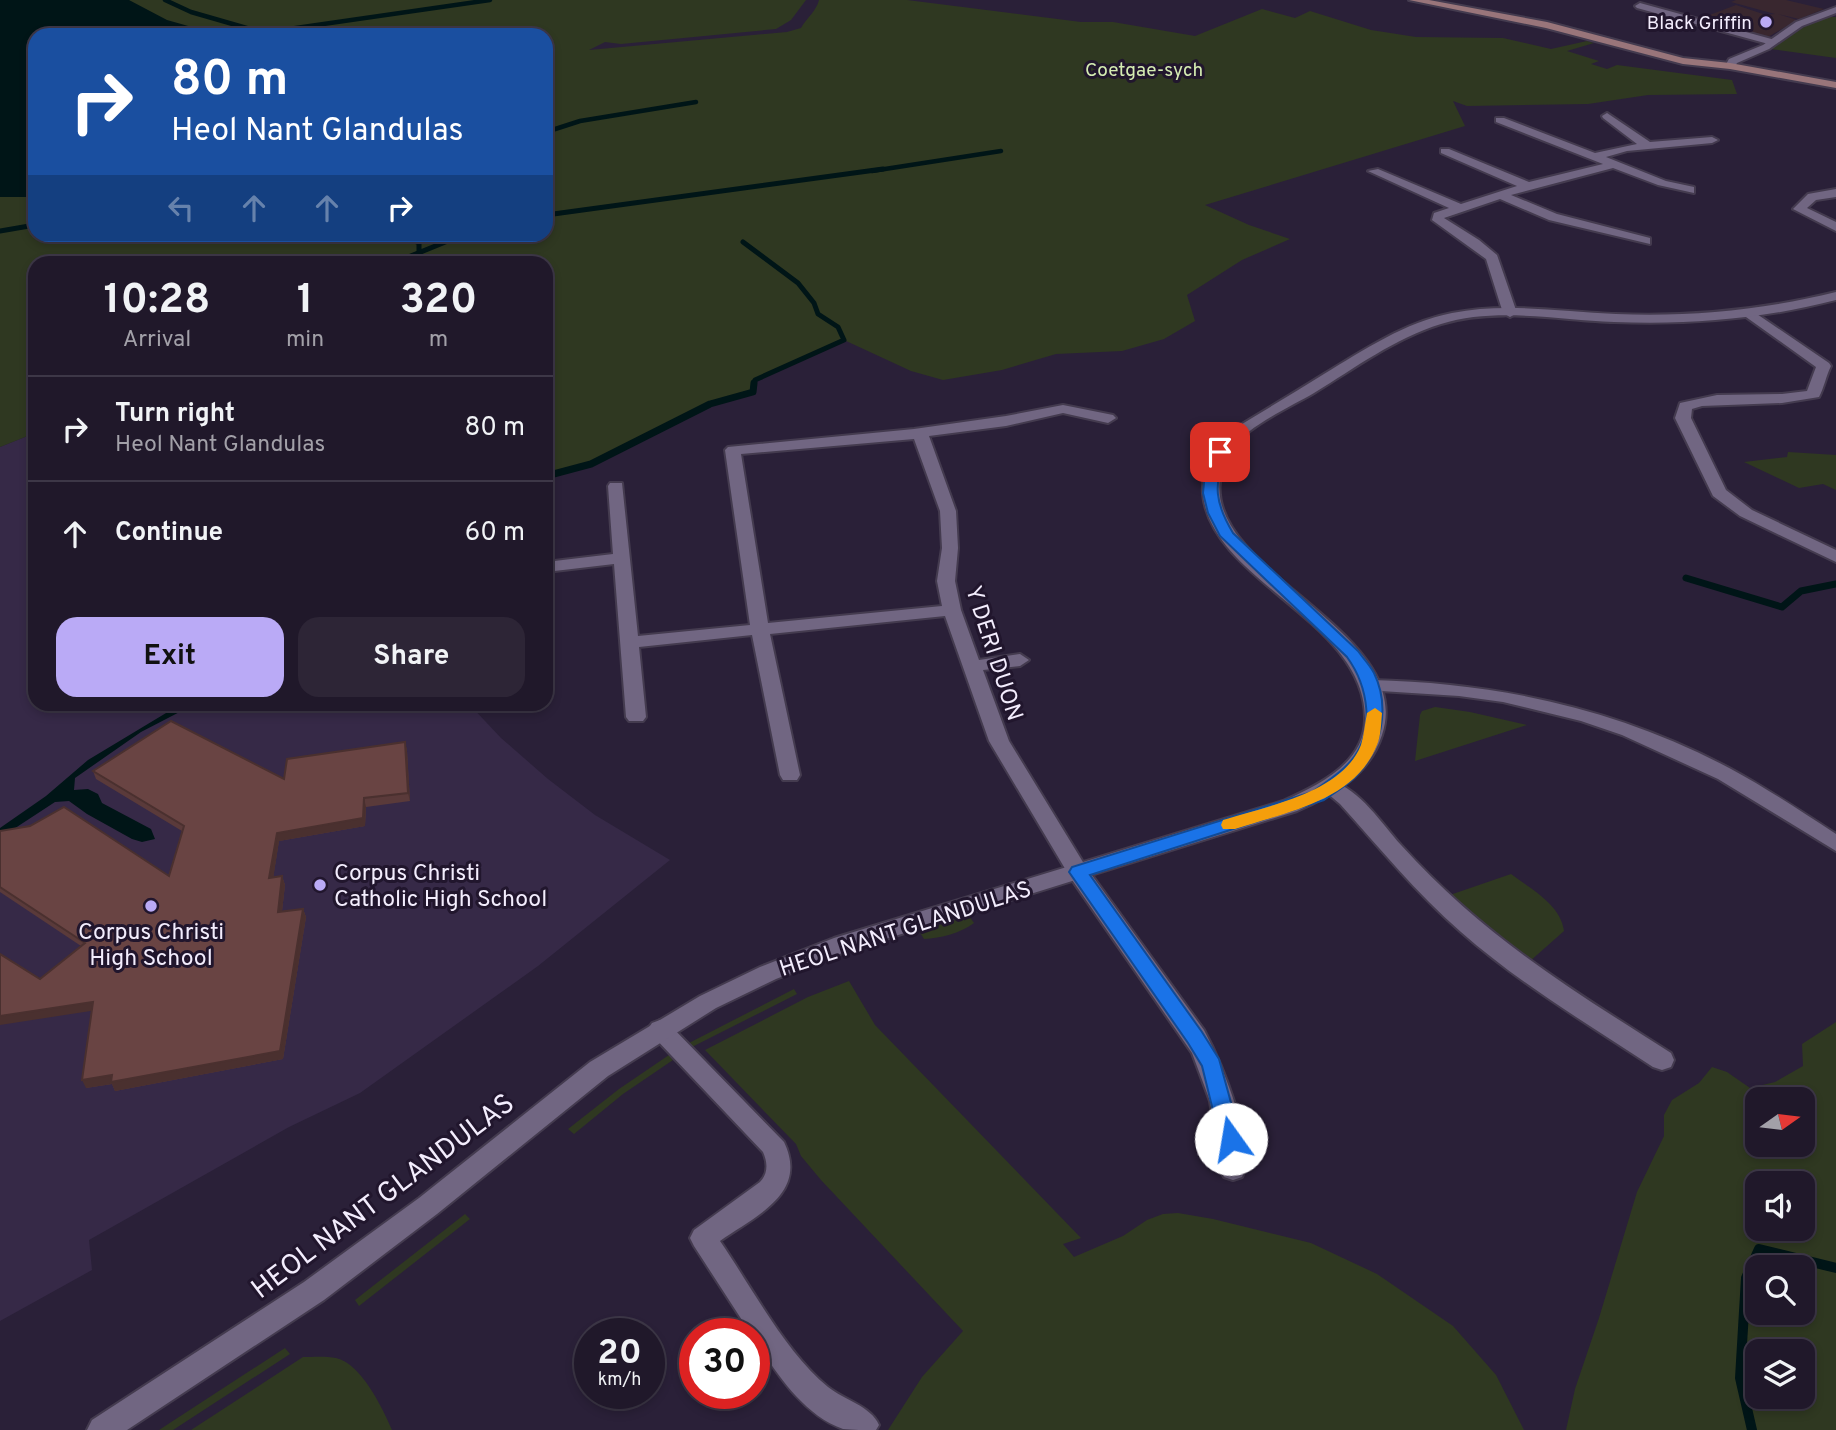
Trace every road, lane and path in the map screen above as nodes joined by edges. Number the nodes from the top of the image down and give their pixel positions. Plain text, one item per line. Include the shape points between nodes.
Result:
1 (1414, 0) edge
2 (1640, 6) dead end
3 (1836, 10) edge
4 (1773, 42) junction
5 (1730, 66) junction
6 (1836, 85) edge
7 (1607, 116) dead end
8 (1500, 120) dead end
9 (1712, 140) dead end
10 (1646, 145) junction
11 (1445, 152) dead end
12 (1593, 157) junction
13 (1612, 165) junction
14 (1374, 171) dead end
15 (1528, 186) junction
16 (1690, 190) dead end
17 (1836, 193) edge
18 (1500, 195) junction
19 (1459, 208) junction
20 (1836, 227) edge
21 (1646, 241) dead end
22 (1836, 296) edge
23 (1510, 313) junction
24 (1751, 314) junction
25 (1108, 418) dead end
26 (920, 433) junction
27 (616, 486) dead end
28 (1836, 557) edge
29 (621, 558) junction
30 (553, 566) edge
31 (952, 610) junction
32 (760, 629) junction
33 (631, 642) junction
34 (1020, 660) dead end
35 (972, 666) junction
36 (1372, 686) junction
37 (636, 718) dead end
38 (790, 775) dead end
39 (1331, 788) junction
40 (1836, 844) edge
41 (1078, 872) junction
42 (660, 1029) junction
43 (1662, 1060) dead end
44 (1233, 1169) dead end
45 (864, 1425) dead end
46 (102, 1430) edge

1 - 5 main road via 1538,23 1672,59
2 - 4 street
3 - 4 street via 1795,26
4 - 5 street
5 - 6 main road
7 - 10 street
8 - 12 street
9 - 10 street
10 - 12 street
11 - 15 street
12 - 13 street
13 - 15 street
13 - 16 street
14 - 19 street
15 - 18 street
17 - 20 street via 1812,197 1799,209
18 - 19 street
18 - 21 street via 1553,217
19 - 23 street via 1438,220 1492,258
22 - 24 street
23 - 24 street via 1679,319
23 - 36 street via 1451,317 1401,337 1234,435 1212,472 1210,493 1227,536 1353,654
24 - 28 street via 1824,366 1814,394 1794,400 1713,398 1685,406 1683,418 1719,493 1746,513
25 - 26 street via 1063,409
26 - 31 street, Y DERI DUON via 948,510 946,581
26 - 32 street via 733,450
27 - 29 street
29 - 30 street
29 - 33 street
31 - 32 street
31 - 35 street, Y DERI DUON
32 - 33 street
32 - 38 street
33 - 37 street
34 - 35 street
35 - 41 street, Y DERI DUON via 999,741
36 - 39 street, HEOL NANT GLANDULAS via 1370,743 1362,759
36 - 40 street via 1494,694 1609,722 1710,766
39 - 41 street, HEOL NANT GLANDULAS via 1290,806
39 - 43 street via 1347,799 1468,925
41 - 42 street, HEOL NANT GLANDULAS via 807,957 745,983
41 - 44 street via 1212,1065 1231,1139
42 - 45 street via 779,1156 780,1171 773,1186 703,1238 805,1386
42 - 46 street, HEOL NANT GLANDULAS via 566,1094 363,1256

